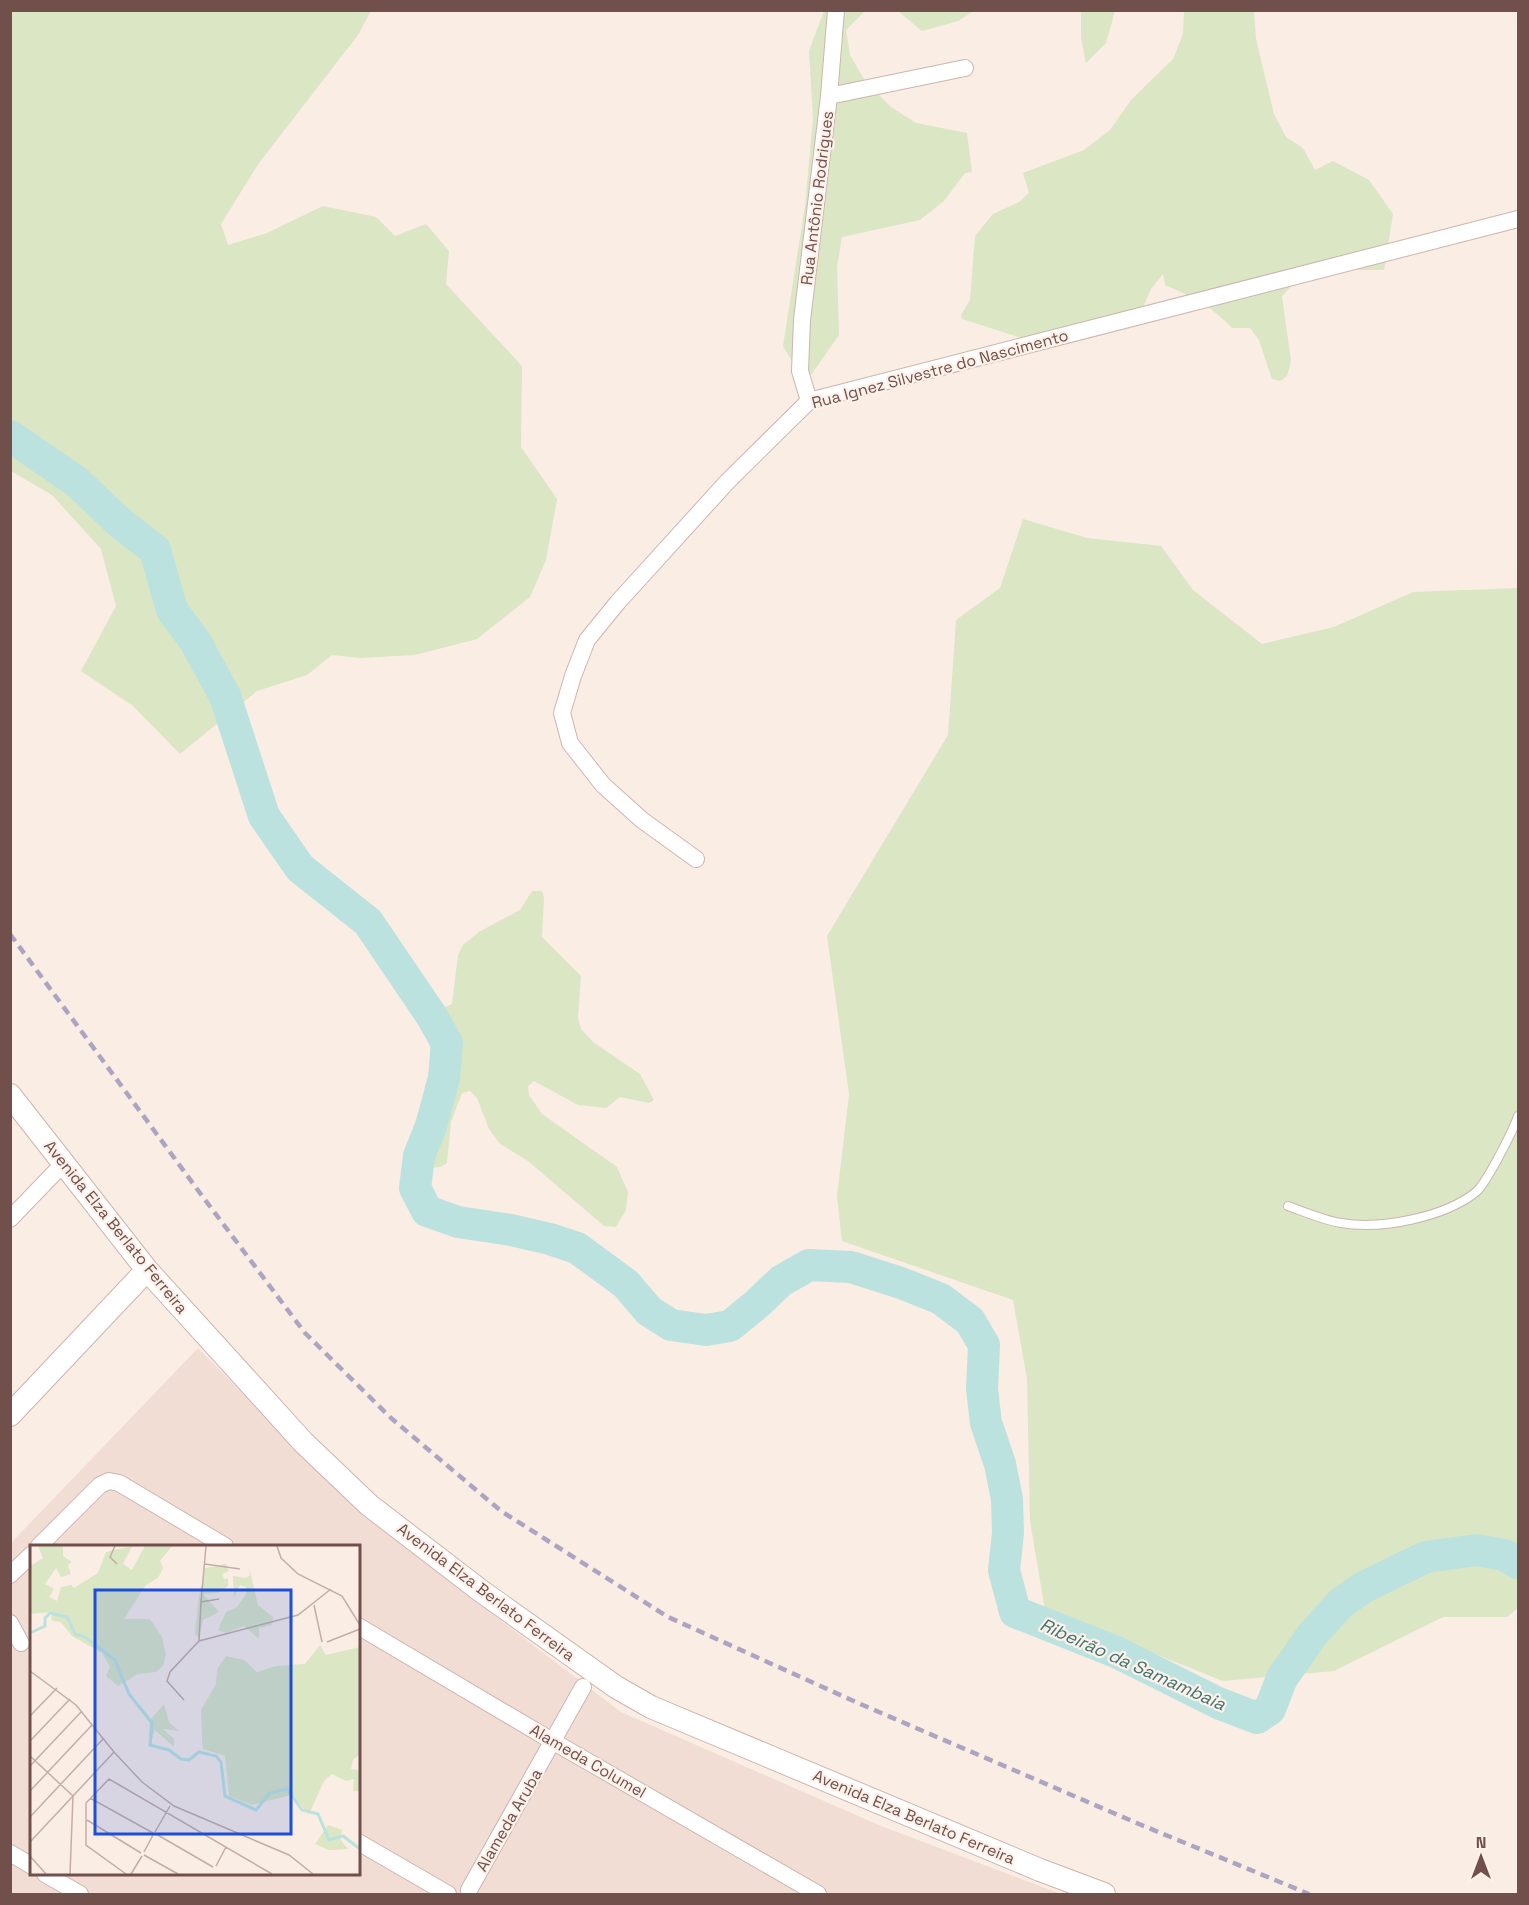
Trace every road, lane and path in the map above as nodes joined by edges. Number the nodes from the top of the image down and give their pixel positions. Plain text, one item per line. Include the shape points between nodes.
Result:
1 (836, 10) edge
2 (965, 68) dead end
3 (829, 96) junction
4 (1518, 219) edge
5 (809, 401) junction
6 (696, 859) dead end
7 (10, 1095) edge
8 (1518, 1116) edge
9 (63, 1164) junction
10 (1288, 1206) dead end
11 (10, 1219) edge
12 (147, 1270) junction
13 (10, 1414) edge
14 (40, 1545) edge
15 (223, 1545) edge
16 (30, 1556) edge
17 (10, 1575) edge
18 (10, 1623) edge
19 (360, 1627) edge
20 (21, 1644) edge
21 (583, 1687) dead end
22 (554, 1742) junction
23 (360, 1843) edge
24 (10, 1853) edge
25 (30, 1865) edge
26 (47, 1875) edge
27 (471, 1892) edge
28 (80, 1894) edge
29 (450, 1894) edge
30 (818, 1894) edge
31 (1104, 1894) edge

1 - 3 street
2 - 3 street, Rua Antônio Rodrigues
3 - 5 street, Rua Antônio Rodrigues via 802,320 800,371
4 - 5 street, Rua Ignez Silvestre do Nascimento
5 - 6 street, Rua Ignez Silvestre do Nascimento via 727,482 587,640 562,713 570,743 603,785 642,820
7 - 9 main road, Avenida Elza Berlato Ferreira
8 - 10 lane via 1478,1191 1435,1215 1376,1225 1340,1223
9 - 11 street
9 - 12 main road, Avenida Elza Berlato Ferreira
12 - 13 main road
12 - 31 main road, Avenida Elza Berlato Ferreira via 303,1442 369,1504 481,1592 616,1687 651,1707
14 - 15 street via 100,1485 109,1481 119,1483
16 - 17 street
18 - 20 street
19 - 22 street, Alameda Columel
21 - 22 street, Alameda Aruba
22 - 27 street, Alameda Aruba
22 - 30 street, Alameda Columel
23 - 29 street
24 - 25 street
26 - 28 street
27 - 29 street via 461,1889

